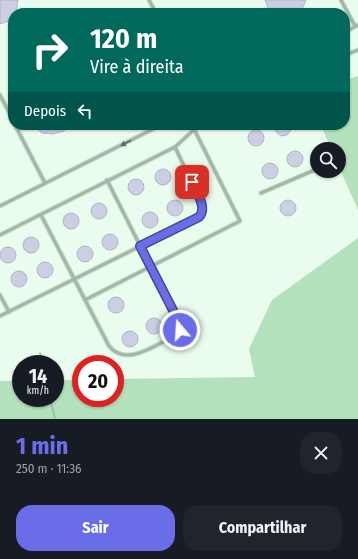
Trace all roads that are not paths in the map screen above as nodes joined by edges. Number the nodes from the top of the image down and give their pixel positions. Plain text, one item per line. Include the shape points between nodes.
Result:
1 (350, 15) edge
2 (356, 26) edge
3 (0, 95) edge
4 (8, 110) edge
5 (18, 130) edge
6 (151, 130) edge
7 (193, 130) edge
8 (194, 130) edge
9 (175, 147) junction
10 (310, 172) edge
11 (107, 180) junction
12 (45, 183) junction
13 (261, 193) dead end
14 (0, 206) edge
15 (41, 215) junction
16 (0, 235) edge
17 (140, 246) junction
18 (150, 266) junction
19 (74, 279) junction
20 (0, 295) edge
21 (85, 300) junction
22 (9, 312) junction
23 (0, 316) edge

1 - 2 lane
3 - 4 lane
5 - 12 lane
6 -> 12 lane
7 - 9 lane
8 - 18 lane via 240,221
9 - 11 lane
9 - 17 lane via 202,206 202,215
10 - 13 lane
11 - 15 lane
11 - 17 lane
12 - 14 lane
15 - 16 lane
15 - 19 lane
17 - 18 lane
17 - 19 lane
18 - 21 lane
18 - 21 lane via 178,320 180,330 172,337 136,354 119,355 109,346
19 - 21 lane
19 - 22 lane
20 - 22 lane
22 - 23 lane

